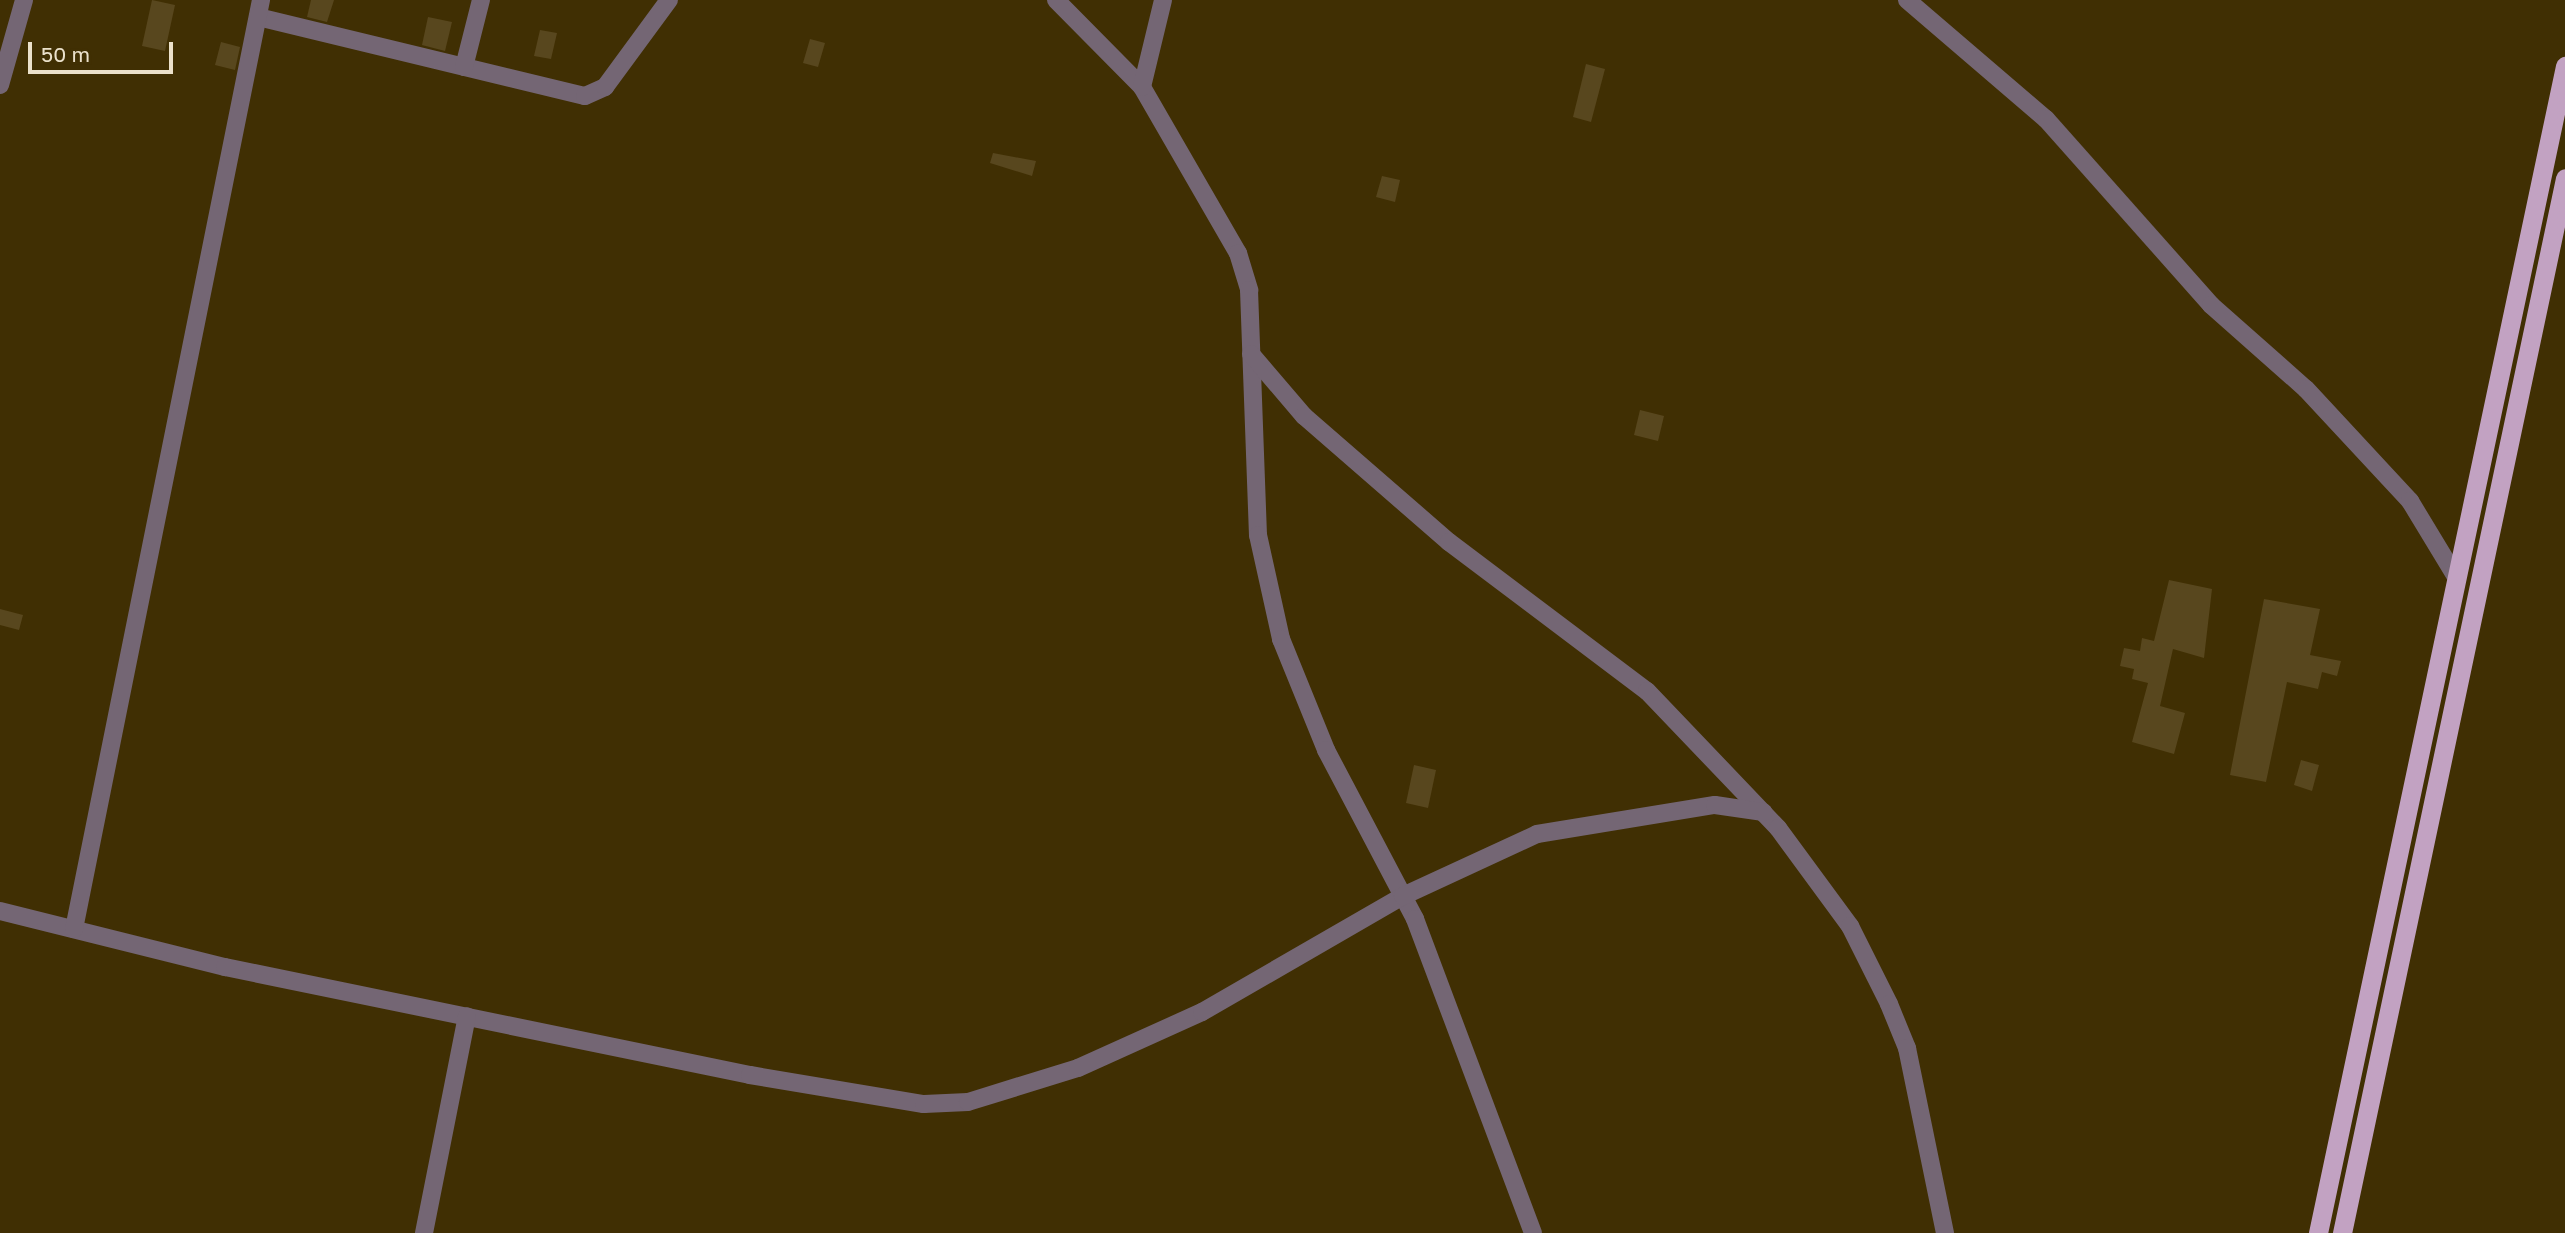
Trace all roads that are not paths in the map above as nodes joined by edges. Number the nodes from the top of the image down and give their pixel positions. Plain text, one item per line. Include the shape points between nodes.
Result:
1 (24, 0) edge
2 (481, 0) edge
3 (669, 0) edge
4 (1056, 0) edge
5 (1163, 0) edge
6 (1907, 0) edge
7 (259, 8) edge
8 (4, 58) edge
9 (2565, 66) edge
10 (464, 67) junction
11 (0, 85) edge
12 (1142, 87) junction
13 (2565, 178) edge
14 (1251, 354) junction
15 (2456, 577) junction
16 (2426, 719) junction
17 (2449, 724) junction
18 (1763, 813) junction
19 (1403, 896) junction
20 (0, 911) edge
21 (74, 929) junction
22 (467, 1016) junction
23 (424, 1233) edge
24 (1533, 1233) edge
25 (1945, 1233) edge
26 (2318, 1233) edge
27 (2342, 1233) edge

1 - 8 street
2 - 10 street
3 - 10 street via 605,86 585,96
4 - 12 street
5 - 12 street
6 - 15 street via 2046,119 2211,305 2306,389 2410,500
7 - 10 street
7 - 21 street
8 - 11 street
9 - 15 highway
12 - 14 street via 1238,253 1249,290
13 - 17 highway
14 - 18 street via 1304,416 1449,541 1647,691
14 - 19 street via 1258,536 1278,626 1326,750
15 - 16 highway
16 - 17 highway
16 - 26 highway
17 - 27 highway
18 - 19 street via 1716,805 1537,834
18 - 25 street via 1850,926 1889,1004 1907,1048
19 - 22 street via 1202,1012 1078,1068 968,1102 924,1104 750,1075
19 - 24 street
20 - 21 street
21 - 22 street
22 - 23 street

